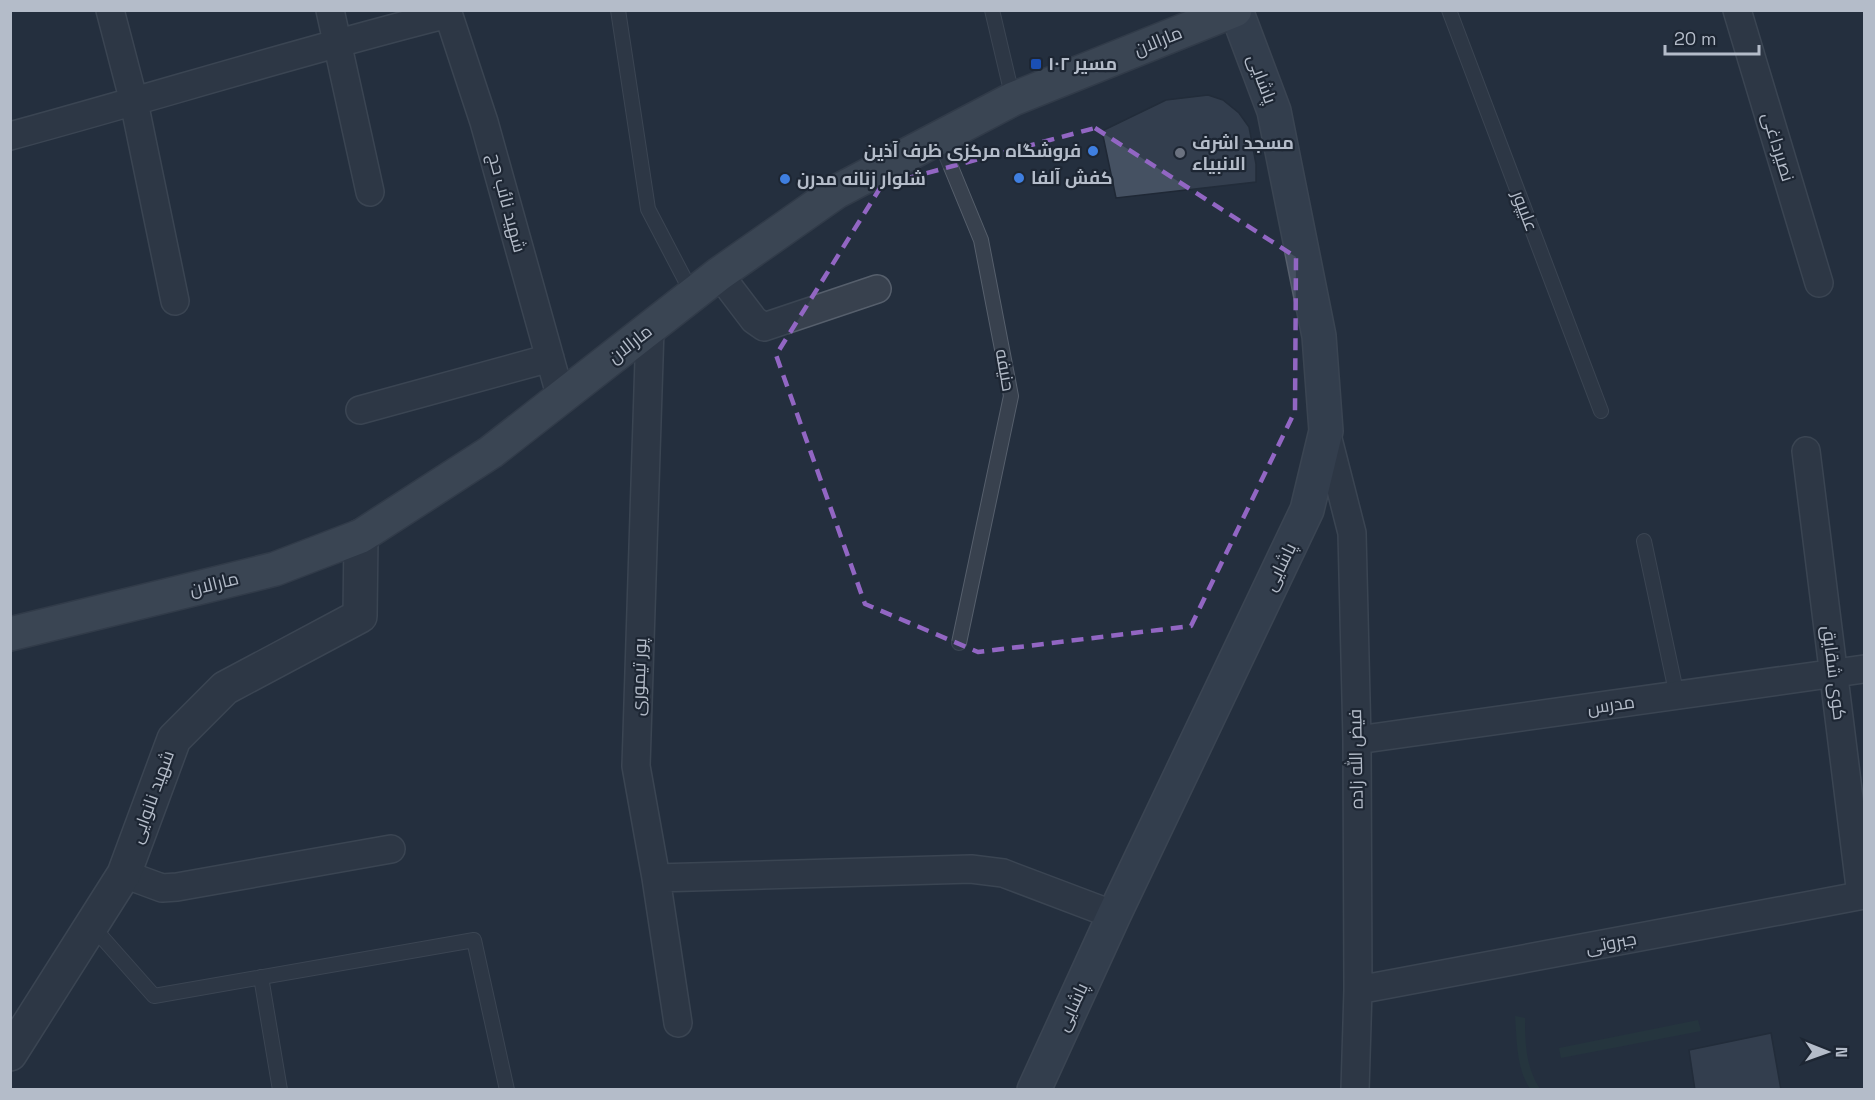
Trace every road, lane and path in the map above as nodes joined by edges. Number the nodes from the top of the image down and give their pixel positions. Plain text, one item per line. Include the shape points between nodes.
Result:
1 (110, 10) edge
2 (330, 10) edge
3 (618, 10) edge
4 (992, 10) edge
5 (1236, 10) edge
6 (1449, 10) edge
7 (1737, 10) edge
8 (448, 12) edge
9 (337, 42) junction
10 (1013, 99) junction
11 (134, 102) junction
12 (10, 136) edge
13 (939, 138) junction
14 (370, 192) dead end
15 (719, 274) junction
16 (1819, 283) dead end
17 (877, 289) dead end
18 (693, 294) junction
19 (175, 301) dead end
20 (650, 328) junction
21 (550, 358) junction
22 (561, 398) junction
23 (360, 411) dead end
24 (1601, 411) dead end
25 (1326, 432) junction
26 (1806, 451) dead end
27 (361, 536) junction
28 (1644, 541) dead end
29 (10, 634) edge
30 (959, 643) dead end
31 (1864, 669) edge
32 (1834, 674) junction
33 (1677, 696) junction
34 (1357, 740) junction
35 (391, 849) dead end
36 (124, 874) junction
37 (656, 878) junction
38 (1863, 895) edge
39 (1114, 915) junction
40 (91, 925) junction
41 (261, 977) junction
42 (1358, 990) junction
43 (678, 1023) dead end
44 (10, 1054) edge
45 (280, 1089) edge
46 (507, 1089) edge
47 (1034, 1089) edge
48 (1355, 1089) edge

1 - 11 street
2 - 9 street
3 - 18 lane via 648,209
4 - 10 lane
5 - 10 main road, مارالان
5 - 25 main road, پاشایی via 1274,111 1319,336
6 - 24 lane, علیپور
7 - 16 street, نصیرداغی
8 - 9 street
8 - 21 street, شهید نائب حج via 484,122
9 - 11 street
9 - 14 street
10 - 13 main road, مارالان
11 - 12 street
11 - 19 street
13 - 15 main road, مارالان via 836,192
13 - 30 lane, حنیفه via 981,240 1011,396
15 - 17 street via 754,320 764,327
15 - 18 main road, مارالان
18 - 20 main road, مارالان
20 - 22 main road, مارالان
20 - 37 street, پور تیموری via 636,766
21 - 22 street, شهید نائب حج
21 - 23 street
22 - 27 main road, مارالان via 491,452
25 - 34 street, فیض الله زاده via 1352,534
25 - 39 main road, پاشایی via 1307,510
26 - 32 street, کوی شقایق
27 - 29 main road, مارالان via 275,569
27 - 36 street, شهید نانوایی via 360,616 225,688 174,739
28 - 33 lane
31 - 32 street, مدرس
32 - 33 street, مدرس
32 - 38 street, کوی شقایق
33 - 34 street, مدرس
34 - 42 street, فیض الله زاده
35 - 36 street via 177,887 162,888
36 - 40 street, شهید نانوایی
37 - 39 street via 971,869 1003,873
37 - 43 street, پور تیموری
38 - 42 street, جبروتی
39 - 47 main road, پاشایی
40 - 41 lane via 154,996
40 - 44 street, شهید نانوایی
41 - 45 lane
41 - 46 lane via 474,940
42 - 48 street, فیض الله زاده

